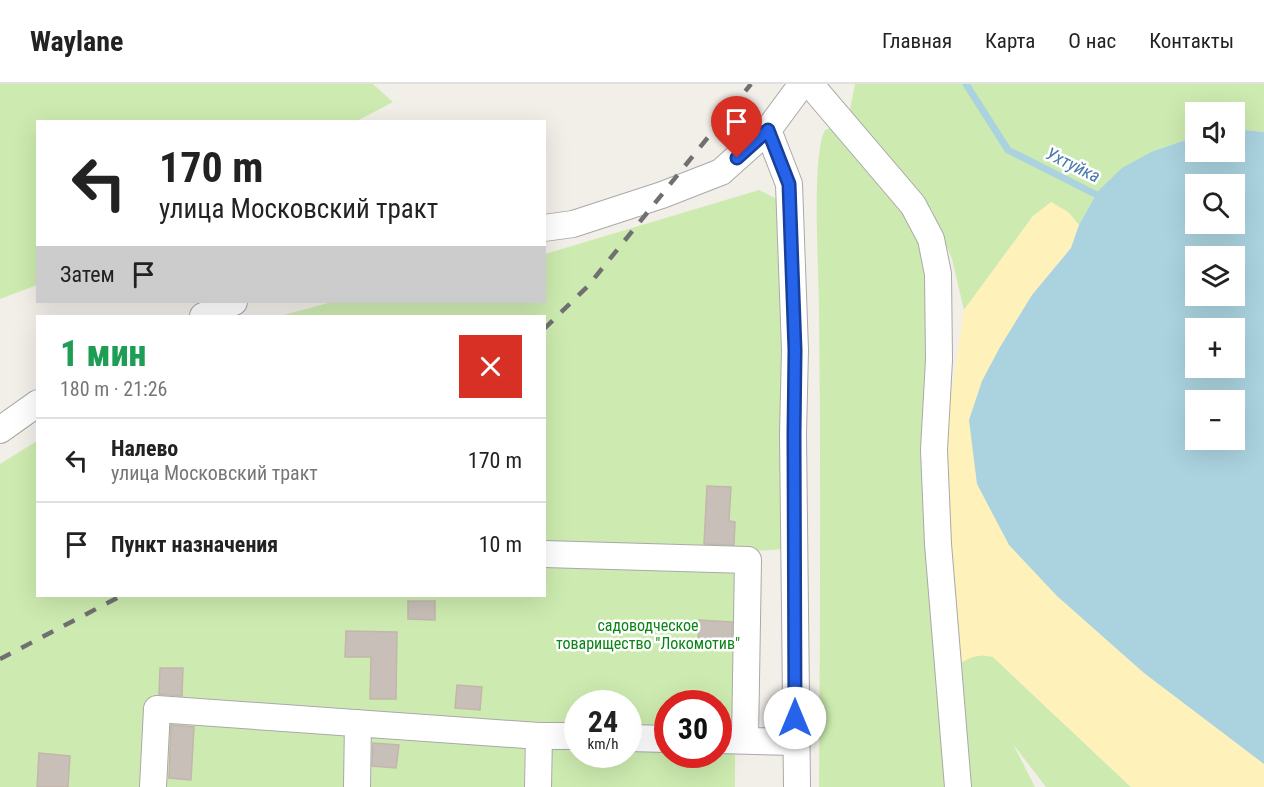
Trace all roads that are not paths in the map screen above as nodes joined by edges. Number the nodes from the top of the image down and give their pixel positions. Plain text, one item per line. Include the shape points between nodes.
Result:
1 (802, 84) edge
2 (810, 84) edge
3 (768, 130) junction
4 (546, 228) edge
5 (232, 303) edge
6 (205, 315) edge
7 (36, 405) edge
8 (0, 430) edge
9 (546, 554) edge
10 (358, 723) junction
11 (539, 736) junction
12 (564, 736) edge
13 (732, 740) edge
14 (745, 740) junction
15 (795, 742) junction
16 (153, 787) edge
17 (357, 787) edge
18 (538, 787) edge
19 (796, 787) edge
20 (958, 787) edge

1 - 3 street
2 - 20 street via 913,205 931,239 938,274 935,485
3 - 4 street via 721,172 573,224
3 - 15 street via 789,184 795,350
5 - 6 street
7 - 8 street
9 - 14 street via 748,560
10 - 11 street
10 - 16 street via 157,709
10 - 17 street
11 - 12 street
11 - 18 street
13 - 14 street
14 - 15 street
15 - 19 street

